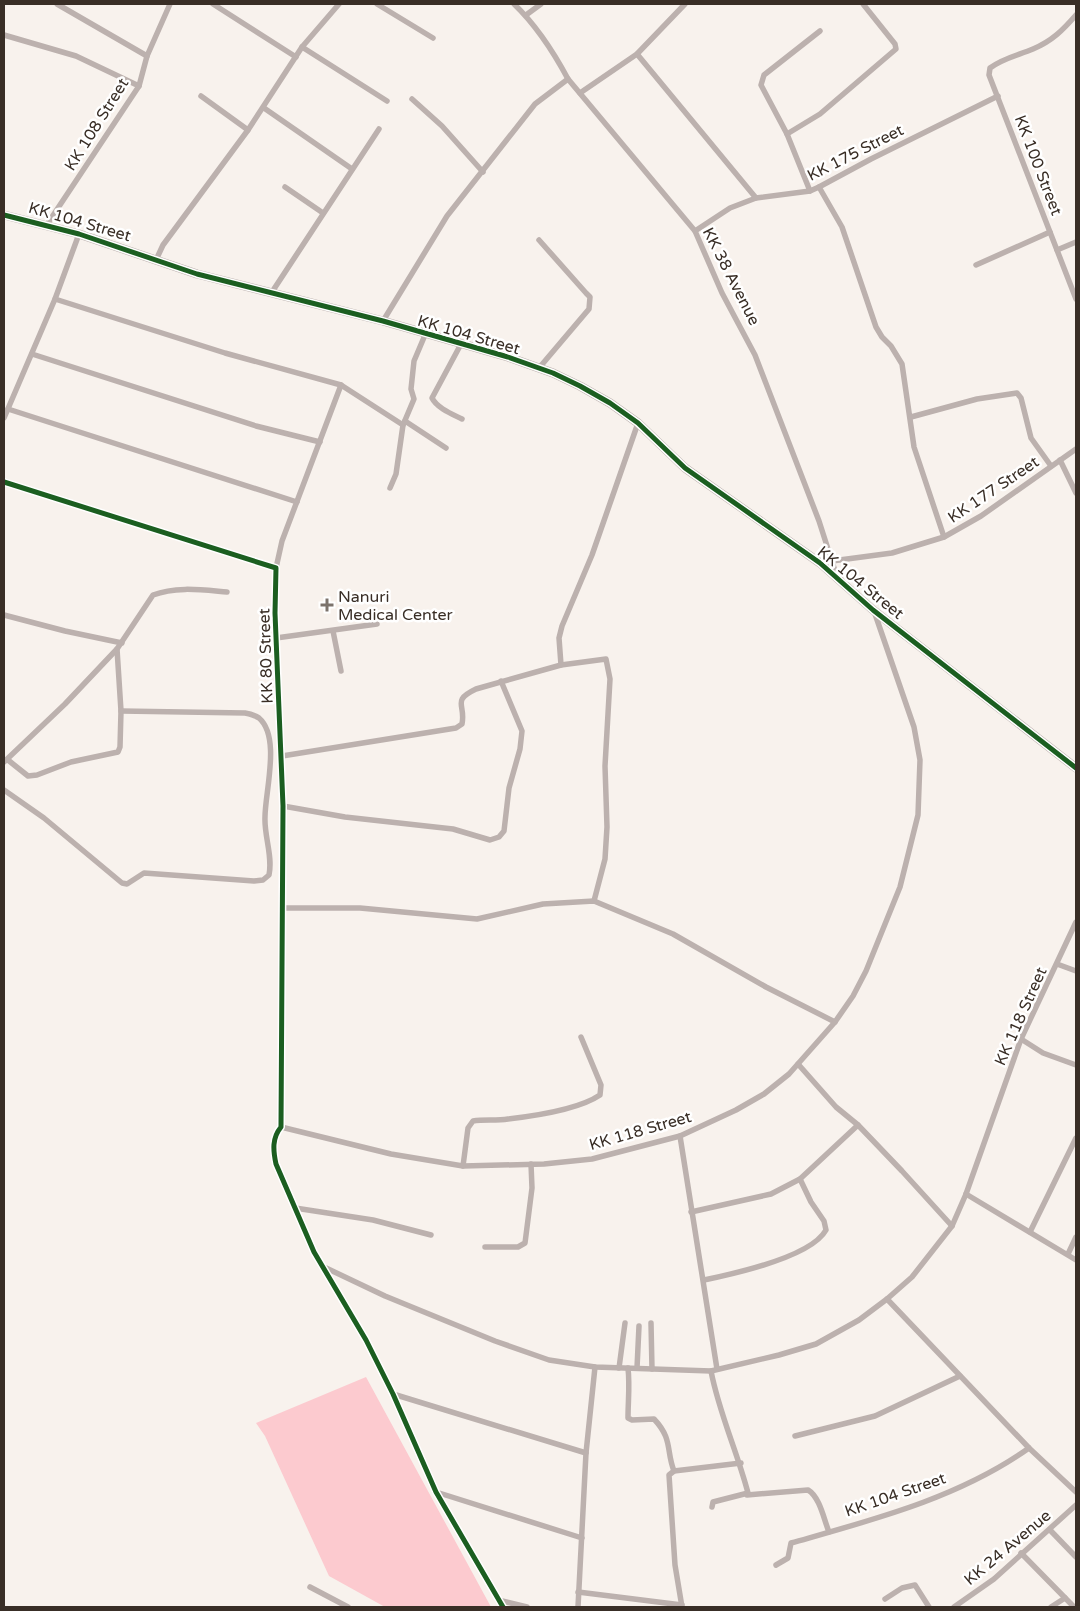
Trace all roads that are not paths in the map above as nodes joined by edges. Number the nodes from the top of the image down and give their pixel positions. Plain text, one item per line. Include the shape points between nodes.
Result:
1 (56, 4) edge
2 (170, 4) edge
3 (213, 4) edge
4 (339, 4) edge
5 (377, 4) edge
6 (514, 4) edge
7 (541, 4) edge
8 (685, 4) edge
9 (864, 4) edge
10 (526, 15) junction
11 (1076, 15) edge
12 (820, 31) dead end
13 (4, 35) edge
14 (433, 38) dead end
15 (302, 47) junction
16 (637, 54) junction
17 (147, 56) junction
18 (296, 57) junction
19 (568, 79) junction
20 (139, 86) junction
21 (580, 93) junction
22 (201, 96) dead end
23 (998, 96) junction
24 (412, 99) dead end
25 (387, 101) dead end
26 (264, 108) junction
27 (379, 129) dead end
28 (248, 130) junction
29 (787, 134) junction
30 (352, 169) junction
31 (482, 172) junction
32 (285, 187) dead end
33 (819, 187) junction
34 (810, 191) junction
35 (756, 198) junction
36 (323, 213) junction
37 (4, 215) edge
38 (46, 226) junction
39 (695, 231) junction
40 (1050, 232) junction
41 (79, 234) junction
42 (539, 240) dead end
43 (1076, 242) edge
44 (1056, 250) junction
45 (156, 260) junction
46 (976, 265) dead end
47 (272, 292) junction
48 (56, 299) junction
49 (1076, 299) edge
50 (383, 321) junction
51 (425, 335) junction
52 (461, 344) junction
53 (32, 354) junction
54 (539, 368) junction
55 (341, 385) junction
56 (8, 409) junction
57 (910, 417) junction
58 (4, 418) edge
59 (462, 419) dead end
60 (404, 423) junction
61 (638, 424) junction
62 (320, 442) junction
63 (446, 448) dead end
64 (1076, 449) edge
65 (1060, 460) junction
66 (1051, 466) junction
67 (4, 482) edge
68 (390, 488) dead end
69 (1076, 493) edge
70 (297, 502) junction
71 (944, 537) junction
72 (832, 560) junction
73 (276, 568) junction
74 (837, 577) junction
75 (227, 592) dead end
76 (873, 610) junction
77 (4, 615) edge
78 (377, 624) dead end
79 (332, 630) junction
80 (276, 638) junction
81 (122, 642) junction
82 (117, 649) junction
83 (560, 665) junction
84 (341, 671) dead end
85 (502, 681) junction
86 (121, 712) junction
87 (282, 756) junction
88 (6, 761) edge
89 (1076, 768) edge
90 (4, 790) edge
91 (283, 806) junction
92 (594, 900) junction
93 (282, 908) junction
94 (1076, 922) edge
95 (1058, 964) junction
96 (1076, 971) edge
97 (835, 1022) junction
98 (581, 1037) dead end
99 (1021, 1039) junction
100 (798, 1064) junction
101 (1076, 1065) edge
102 (858, 1125) junction
103 (281, 1127) junction
104 (680, 1136) junction
105 (1076, 1138) edge
106 (531, 1164) junction
107 (463, 1166) junction
108 (800, 1179) junction
109 (966, 1194) junction
110 (295, 1208) junction
111 (691, 1212) junction
112 (952, 1226) junction
113 (1030, 1232) junction
114 (431, 1235) dead end
115 (1076, 1237) edge
116 (485, 1247) dead end
117 (1068, 1254) junction
118 (1076, 1260) edge
119 (323, 1266) junction
120 (704, 1280) junction
121 (887, 1299) junction
122 (625, 1323) dead end
123 (651, 1323) dead end
124 (639, 1326) dead end
125 (595, 1367) junction
126 (619, 1368) junction
127 (628, 1368) junction
128 (637, 1368) junction
129 (652, 1369) junction
130 (714, 1370) junction
131 (960, 1376) junction
132 (393, 1394) junction
133 (795, 1436) dead end
134 (1029, 1448) junction
135 (586, 1452) junction
136 (740, 1463) junction
137 (674, 1471) junction
138 (436, 1492) junction
139 (1076, 1492) edge
140 (747, 1495) junction
141 (1076, 1505) edge
142 (712, 1507) dead end
143 (1050, 1530) junction
144 (829, 1532) junction
145 (582, 1538) junction
146 (1021, 1553) junction
147 (1076, 1557) edge
148 (776, 1565) dead end
149 (310, 1587) dead end
150 (578, 1592) junction
151 (1065, 1598) junction
152 (885, 1599) dead end
153 (498, 1600) junction
154 (682, 1606) edge
155 (348, 1607) edge
156 (503, 1607) edge
157 (527, 1607) edge
158 (578, 1607) edge
159 (929, 1607) edge
160 (954, 1607) edge
161 (1051, 1607) edge
162 (1074, 1607) edge

1 - 17 street
2 - 17 street, KK 108 Street
3 - 18 street
4 - 15 street
5 - 14 street
6 - 10 street, KK 38 Avenue
7 - 10 street
8 - 16 street
9 - 29 street via 896,49 820,114
10 - 19 street, KK 38 Avenue via 552,50
11 - 23 street, KK 100 Street via 1047,42 990,68 989,75
12 - 29 street via 761,80
13 - 20 street via 76,56
15 - 18 street
15 - 25 street
16 - 21 street
16 - 35 street
17 - 20 street, KK 108 Street
18 - 26 street
19 - 21 street, KK 38 Avenue
19 - 31 street via 535,104
20 - 38 street, KK 108 Street
21 - 39 street, KK 38 Avenue
22 - 28 street
23 - 33 street, KK 175 Street
23 - 40 street, KK 100 Street
24 - 31 street via 442,126
26 - 28 street
26 - 30 street
27 - 30 street
28 - 45 street via 163,245
29 - 34 street
30 - 36 street
31 - 50 street via 447,216
32 - 36 street
33 - 34 street, KK 175 Street
33 - 57 street via 842,227 876,326 902,364
34 - 35 street, KK 175 Street
35 - 39 street, KK 175 Street via 730,208
36 - 47 street
37 - 38 street, KK 104 Street
38 - 41 street, KK 104 Street
39 - 72 street, KK 38 Avenue via 722,293 755,355
40 - 44 street, KK 100 Street
40 - 46 street
41 - 45 street, KK 104 Street
41 - 48 street
42 - 54 street via 586,293 591,303
43 - 44 street
44 - 49 street, KK 100 Street
45 - 47 street, KK 104 Street via 197,274
47 - 50 street, KK 104 Street
48 - 53 street
48 - 55 street via 225,353
50 - 51 street, KK 104 Street
51 - 52 street, KK 104 Street
51 - 60 street via 411,375 414,399
52 - 54 street, KK 104 Street
52 - 59 street via 432,398 444,410
53 - 56 street
53 - 62 street via 256,426
54 - 61 street, KK 104 Street via 610,404
55 - 60 street
55 - 62 street, KK 80 Street
56 - 58 street
56 - 70 street
57 - 66 street via 977,399 1017,393 1031,438
57 - 71 street via 914,447
60 - 63 street
60 - 68 street via 396,474
61 - 74 street, KK 104 Street via 685,468
61 - 83 street via 592,555 562,626
62 - 70 street, KK 80 Street
64 - 65 street, KK 177 Street
65 - 66 street, KK 177 Street
65 - 69 street
66 - 71 street, KK 177 Street via 969,524
67 - 73 street
70 - 73 street, KK 80 Street
71 - 72 street, KK 177 Street via 892,553
72 - 74 street, KK 38 Avenue
73 - 80 street, KK 80 Street
74 - 76 street, KK 104 Street
75 - 81 street via 197,590 153,595
76 - 89 street, KK 104 Street
76 - 97 street, KK 118 Street via 914,727 920,760 919,808 900,888 866,971
77 - 81 street
78 - 79 street
79 - 80 street
79 - 84 street
80 - 87 street, KK 80 Street
81 - 82 street
82 - 86 street
82 - 88 street
83 - 85 street
83 - 92 street via 601,659 606,660 610,668 605,858
85 - 87 street via 463,695 462,724 456,728
85 - 91 street via 522,730 522,739 509,788 504,831 499,837 490,840 453,829 345,817
86 - 88 street via 120,747 112,755 71,762 28,776
86 - 90 street via 245,713 257,716 263,722 270,746 264,818 269,875 264,880 254,882 144,873 127,884 122,883 44,818
87 - 91 street, KK 80 Street
91 - 93 street, KK 80 Street
92 - 93 street via 543,904 477,919 360,908
92 - 97 street via 672,934
93 - 103 street, KK 80 Street
94 - 95 street, KK 118 Street
95 - 96 street
95 - 99 street, KK 118 Street
97 - 100 street, KK 118 Street
98 - 107 street via 601,1085 600,1095 574,1106 533,1115 473,1121 468,1128
99 - 101 street via 1043,1053
99 - 109 street, KK 118 Street
100 - 102 street via 836,1107
100 - 104 street, KK 118 Street via 764,1094
102 - 108 street
102 - 112 street
103 - 107 street, KK 118 Street via 391,1154
103 - 110 street, KK 80 Street via 274,1135 273,1152
104 - 106 street, KK 118 Street via 592,1159
104 - 111 street
105 - 113 street
106 - 107 street, KK 118 Street
106 - 116 street via 532,1188 525,1244
108 - 111 street via 771,1194
108 - 120 street via 824,1222 826,1230 820,1239 770,1263
109 - 112 street, KK 118 Street
109 - 113 street
110 - 114 street via 373,1220
110 - 119 street, KK 80 Street
111 - 120 street
112 - 121 street, KK 118 Street via 912,1277
113 - 117 street
115 - 117 street
117 - 118 street
119 - 125 street, KK 118 Street via 385,1296 495,1341 549,1360
119 - 132 street, KK 80 Street
120 - 130 street
121 - 130 street, KK 118 Street via 859,1320 816,1344
121 - 131 street
122 - 126 street
123 - 129 street
124 - 128 street
125 - 126 street, KK 118 Street
125 - 135 street
126 - 127 street, KK 118 Street
127 - 128 street, KK 118 Street
127 - 137 street via 628,1418 654,1419 659,1424 670,1445
128 - 129 street, KK 118 Street
129 - 130 street, KK 118 Street
130 - 136 street via 722,1417
131 - 133 street via 875,1416
131 - 134 street
132 - 135 street
132 - 138 street, KK 80 Street
134 - 139 street
134 - 144 street, KK 104 Street via 1004,1466 967,1484 888,1515
135 - 145 street
136 - 137 street
136 - 140 street
137 - 154 street via 669,1475 669,1482 675,1565
138 - 145 street
138 - 153 street, KK 80 Street
140 - 142 street via 718,1500
140 - 144 street via 808,1490 819,1506
141 - 143 street, KK 24 Avenue
143 - 146 street, KK 24 Avenue
143 - 147 street
144 - 148 street, KK 104 Street via 791,1543 788,1558
145 - 150 street
146 - 151 street
146 - 160 street, KK 24 Avenue via 994,1579
149 - 155 street
150 - 154 street
150 - 158 street
151 - 161 street
151 - 162 street
152 - 159 street via 902,1588 915,1585
153 - 156 street, KK 80 Street
153 - 157 street

